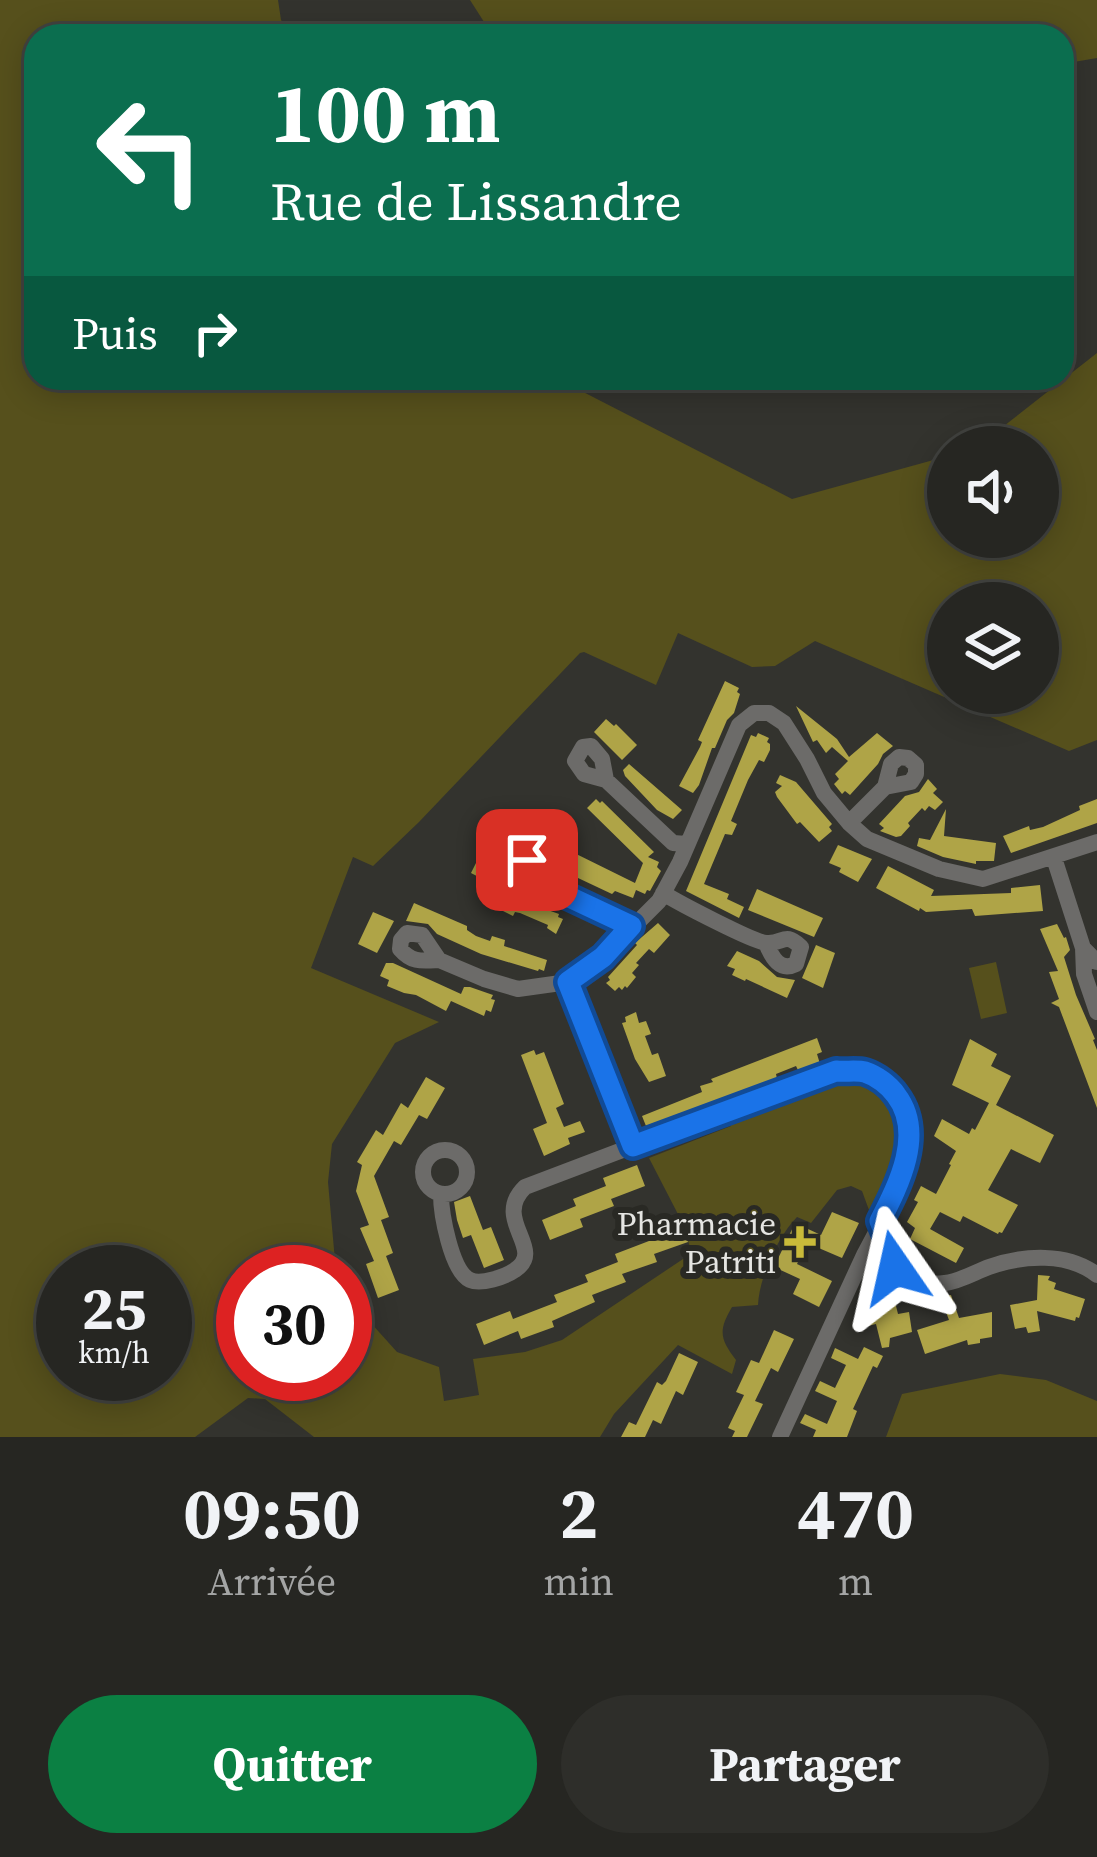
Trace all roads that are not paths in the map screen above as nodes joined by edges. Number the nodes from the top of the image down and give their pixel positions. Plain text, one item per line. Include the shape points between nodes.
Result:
1 (606, 780) dead end
2 (885, 787) dead end
3 (850, 823) junction
4 (1097, 842) edge
5 (687, 844) junction
6 (1054, 858) junction
7 (548, 887) dead end
8 (663, 893) junction
9 (631, 926) junction
10 (766, 943) dead end
11 (1083, 948) junction
12 (439, 960) dead end
13 (1097, 962) edge
14 (568, 982) junction
15 (1097, 1012) edge
16 (633, 1146) junction
17 (441, 1194) dead end
18 (880, 1221) junction
19 (866, 1252) junction
20 (892, 1252) junction
21 (1097, 1275) edge
22 (885, 1278) junction
23 (922, 1282) junction
24 (845, 1300) junction
25 (780, 1437) edge

1 - 5 street via 673,843
2 - 3 street
3 - 5 street via 784,724 754,712 739,725
3 - 6 street via 900,854 983,879
4 - 6 street
5 - 8 street
6 - 11 street
7 - 9 street
8 - 9 street
8 - 10 street
9 - 14 street
11 - 13 street
11 - 15 street
12 - 14 street via 518,989
14 - 16 street
16 - 17 street via 525,1187 512,1207 524,1260 483,1282 460,1269 441,1219
16 - 18 street via 836,1071 865,1072 893,1091 907,1117 903,1172
18 - 19 street
18 - 20 street
19 - 20 street via 881,1242
19 - 22 street via 873,1272
19 - 24 street
20 - 22 street via 895,1268
20 - 23 street
21 - 23 street via 1062,1259 1028,1258 952,1282
22 - 23 street
22 - 24 street
24 - 25 street

